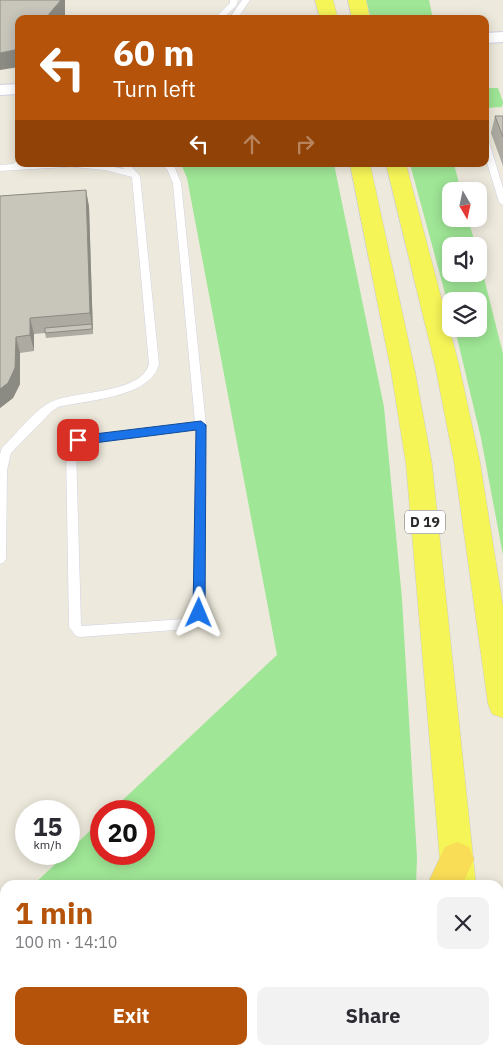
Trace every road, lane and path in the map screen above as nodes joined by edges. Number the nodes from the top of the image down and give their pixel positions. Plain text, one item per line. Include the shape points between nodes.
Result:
1 (234, 0) edge
2 (246, 0) edge
3 (213, 8) dead end
4 (227, 10) junction
5 (222, 15) edge
6 (236, 15) edge
7 (489, 38) edge
8 (503, 38) edge
9 (15, 89) edge
10 (0, 90) edge
11 (489, 155) edge
12 (15, 165) edge
13 (105, 167) edge
14 (127, 167) edge
15 (170, 167) edge
16 (361, 167) edge
17 (397, 167) edge
18 (0, 168) edge
19 (136, 176) junction
20 (503, 202) edge
21 (201, 425) junction
22 (0, 559) edge
23 (503, 704) edge
24 (453, 876) edge

1 - 4 lane
2 - 6 lane
3 - 4 lane
4 - 5 lane
7 - 8 street
9 - 10 street
11 - 20 lane
12 - 18 lane
13 - 19 lane
14 - 19 lane
15 - 21 lane via 177,183
16 - 24 main road, D 19 via 404,371 419,464
17 - 23 main road via 447,365 467,462
19 - 22 lane via 153,346 152,371 141,381 119,390 55,404 10,445 3,458
21 - 21 lane via 78,440 71,446 75,627 80,632 188,624 199,613

